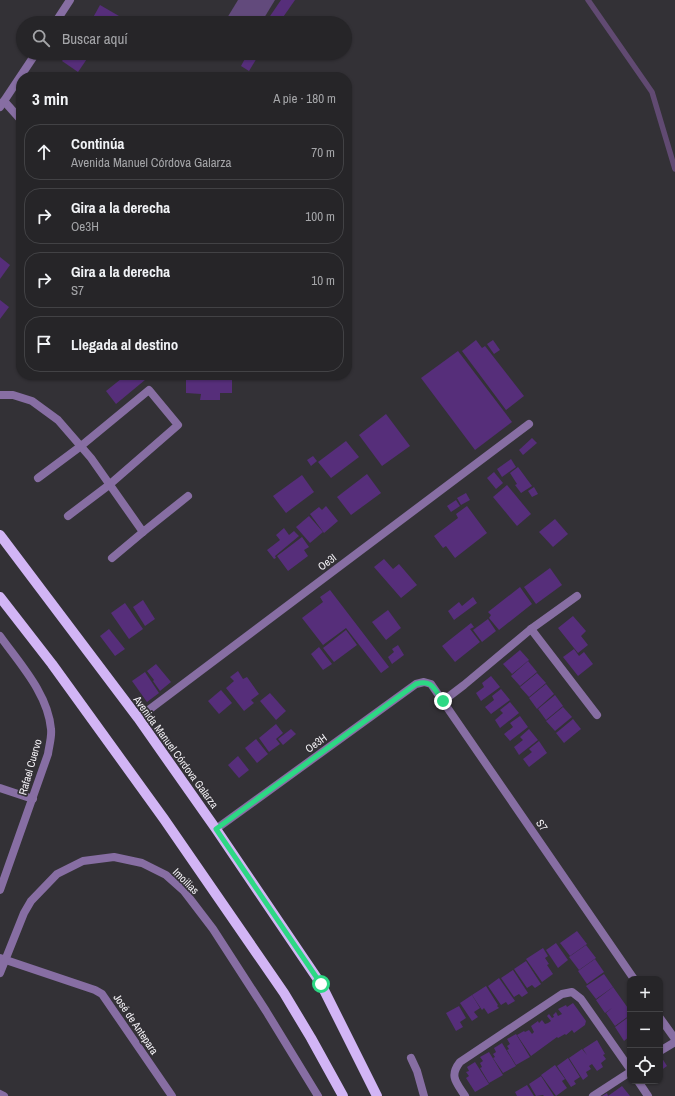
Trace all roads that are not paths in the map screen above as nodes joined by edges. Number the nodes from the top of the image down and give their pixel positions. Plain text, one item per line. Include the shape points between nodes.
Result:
1 (70, 0) edge
2 (60, 16) edge
3 (31, 60) edge
4 (23, 72) edge
5 (16, 83) edge
6 (2, 104) edge
7 (16, 116) edge
8 (0, 395) edge
9 (529, 424) dead end
10 (81, 446) junction
11 (38, 478) dead end
12 (109, 485) junction
13 (188, 496) dead end
14 (68, 516) dead end
15 (143, 532) junction
16 (0, 535) edge
17 (112, 558) dead end
18 (577, 596) dead end
19 (0, 597) edge
20 (531, 629) junction
21 (0, 636) edge
22 (431, 684) joint
23 (443, 701) junction
24 (597, 715) dead end
25 (138, 718) junction
26 (0, 788) edge
27 (33, 799) junction
28 (216, 829) junction
29 (0, 890) edge
30 (3, 959) edge
31 (0, 973) edge
32 (632, 976) edge
33 (663, 1023) edge
34 (675, 1041) edge
35 (663, 1049) edge
36 (411, 1058) dead end
37 (627, 1065) edge
38 (627, 1074) edge
39 (640, 1084) edge
40 (0, 1094) edge
41 (4, 1096) edge
42 (172, 1096) edge
43 (318, 1096) edge
44 (343, 1096) edge
45 (377, 1096) edge
46 (424, 1096) edge
47 (465, 1096) edge
48 (593, 1096) edge
49 (648, 1096) edge

1 - 2 street
3 - 4 street
5 - 6 street
6 - 7 street
8 - 10 street via 12,394 32,401 58,420
9 - 25 street, Oe3I
10 - 11 street
10 - 12 street
10 - 12 street via 150,390 178,425
12 - 14 street
12 - 15 street
13 - 15 street
15 - 17 street
16 - 25 main road, Avenida Manuel Córdova Galarza
18 - 20 street
19 - 44 main road via 52,664 164,819 284,993
20 - 23 street
20 - 24 street
21 - 27 street, Rafael Cuervo via 37,688 48,710 51,730 48,754
22 - 23 street, S7
22 - 28 street, Oe3H via 416,684
23 - 32 street, S7
25 - 28 main road, Avenida Manuel Córdova Galarza
26 - 27 street
27 - 29 street, Rafael Cuervo
28 - 45 main road, Avenida Manuel Córdova Galarza via 321,984
30 - 31 street, Imoilias
30 - 42 street, José de Antepara via 102,994
30 - 43 street, Imoilias via 30,900 57,874 83,861 114,858 142,863 166,875 184,891 213,929
33 - 34 street
34 - 35 street
36 - 46 street
37 - 47 street via 581,999 572,992 562,994 460,1062 454,1075
38 - 48 street
39 - 49 street
40 - 41 street

